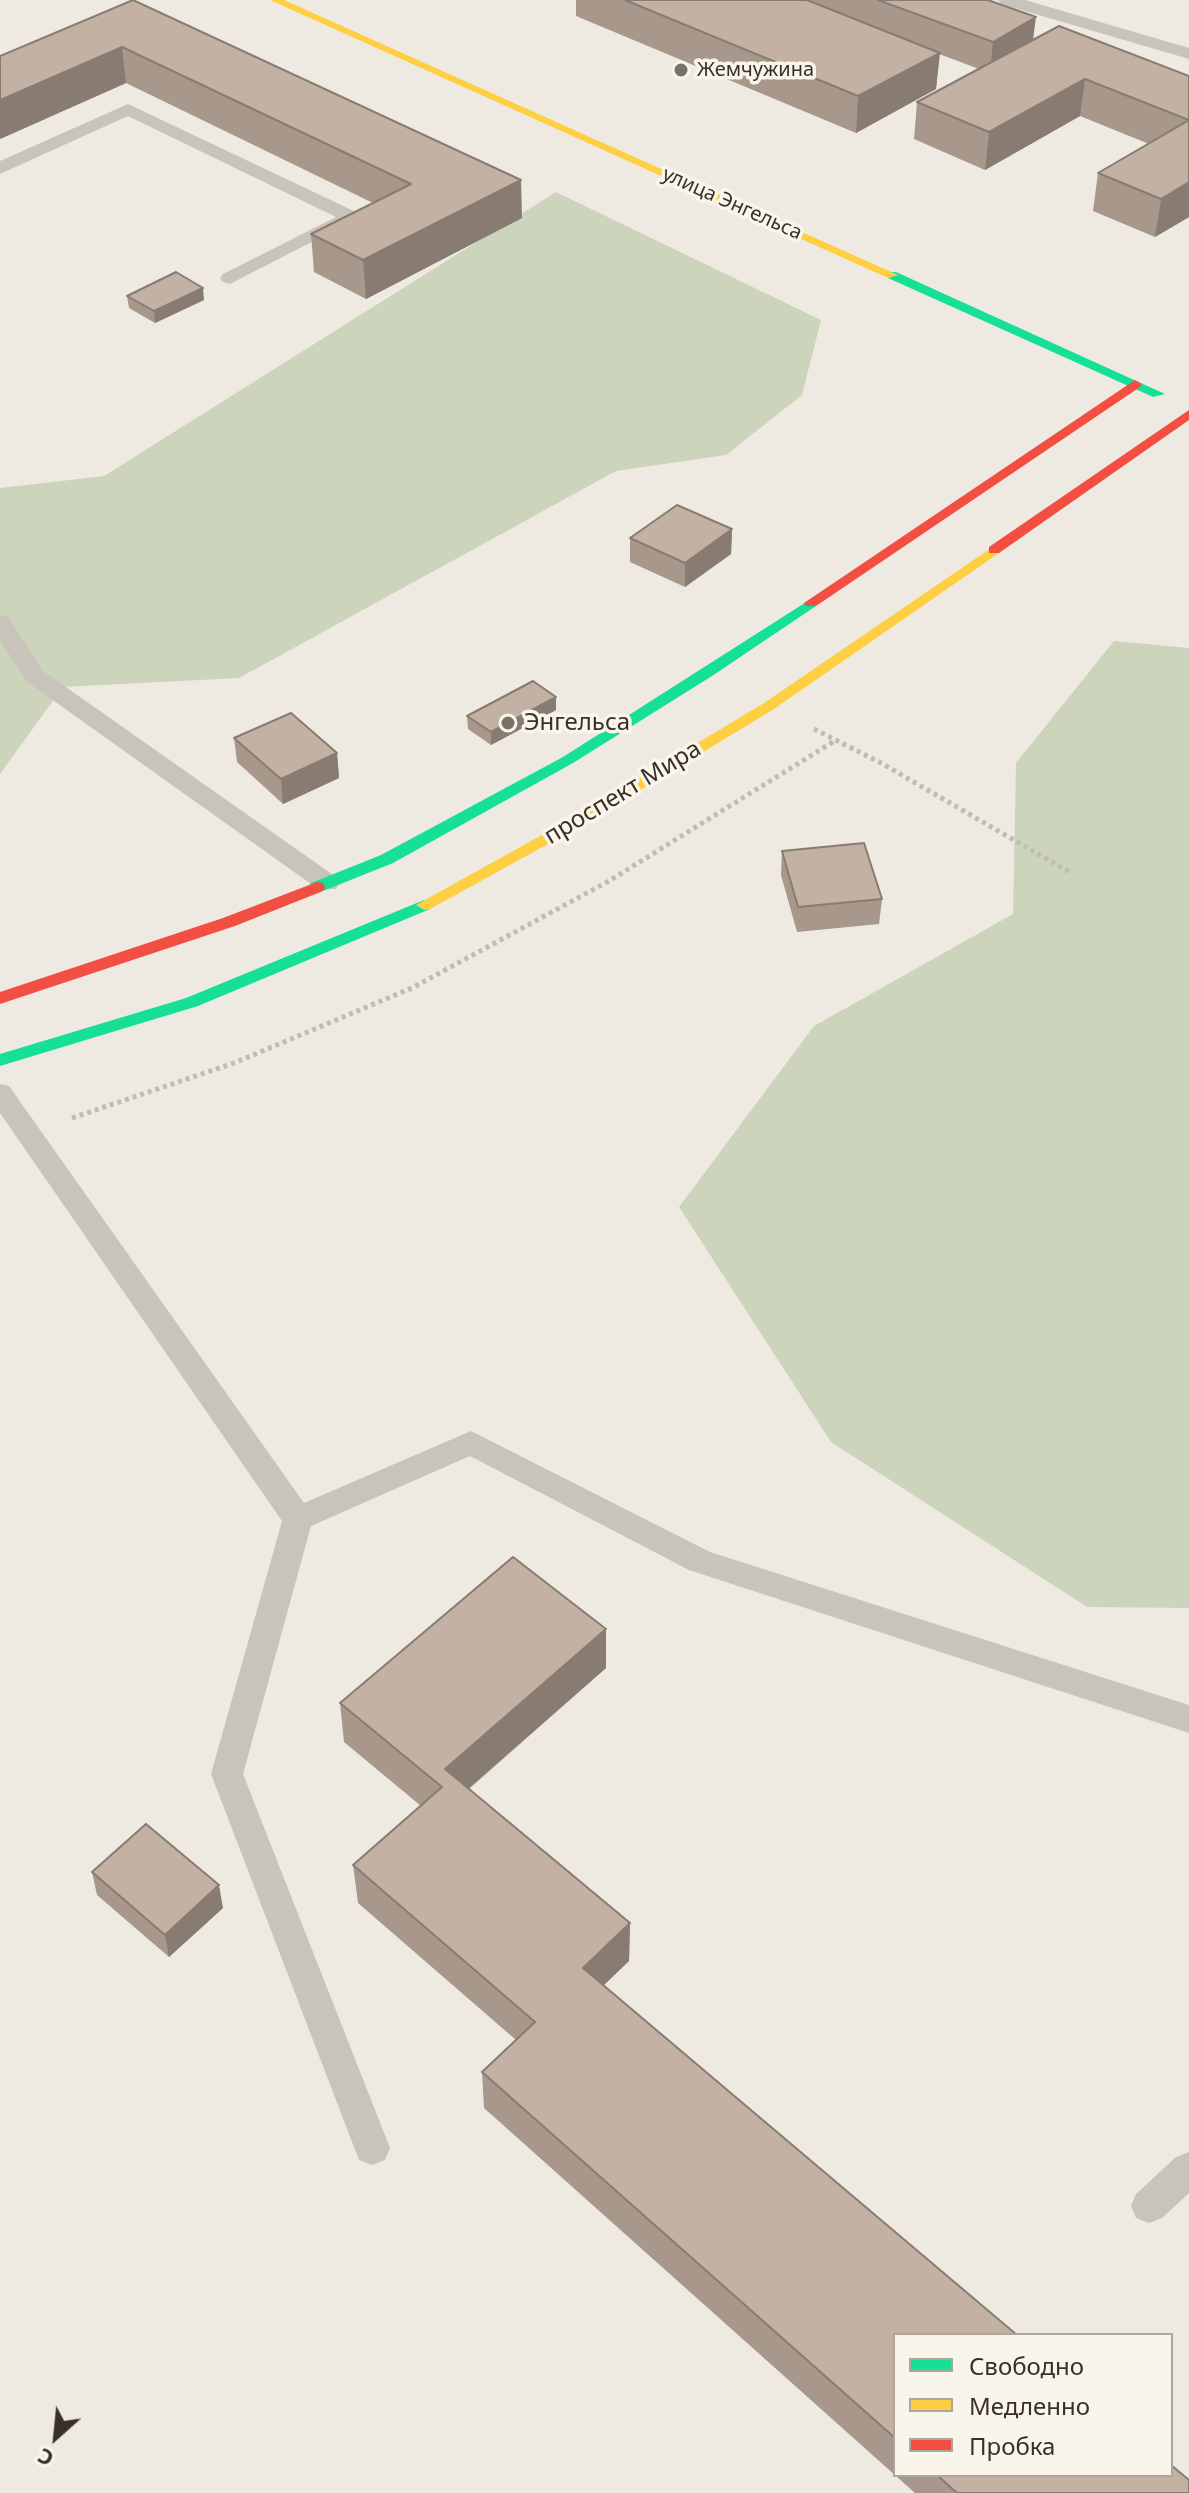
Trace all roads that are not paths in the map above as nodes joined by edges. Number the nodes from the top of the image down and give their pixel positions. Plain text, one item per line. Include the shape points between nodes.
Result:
1 (275, 0) edge
2 (1007, 0) edge
3 (1189, 54) edge
4 (0, 168) edge
5 (230, 278) dead end
6 (1135, 384) junction
7 (1189, 407) edge
8 (1189, 414) edge
9 (0, 622) edge
10 (327, 883) junction
11 (0, 998) edge
12 (0, 1060) edge
13 (0, 1093) edge
14 (298, 1519) junction
15 (1189, 1719) edge
16 (372, 2148) dead end
17 (1189, 2169) edge
18 (1149, 2206) dead end

1 - 6 street, улица Энгельса
2 - 3 lane
4 - 5 lane via 128,109 351,217
6 - 7 street, улица Энгельса
6 - 10 street via 707,673 568,760 387,859
8 - 12 street, проспект Мира via 769,706 433,901 192,1002
9 - 10 lane via 34,676
10 - 11 street via 229,922
13 - 14 lane
14 - 15 lane via 471,1443 700,1561
14 - 16 lane via 227,1774
17 - 18 lane

